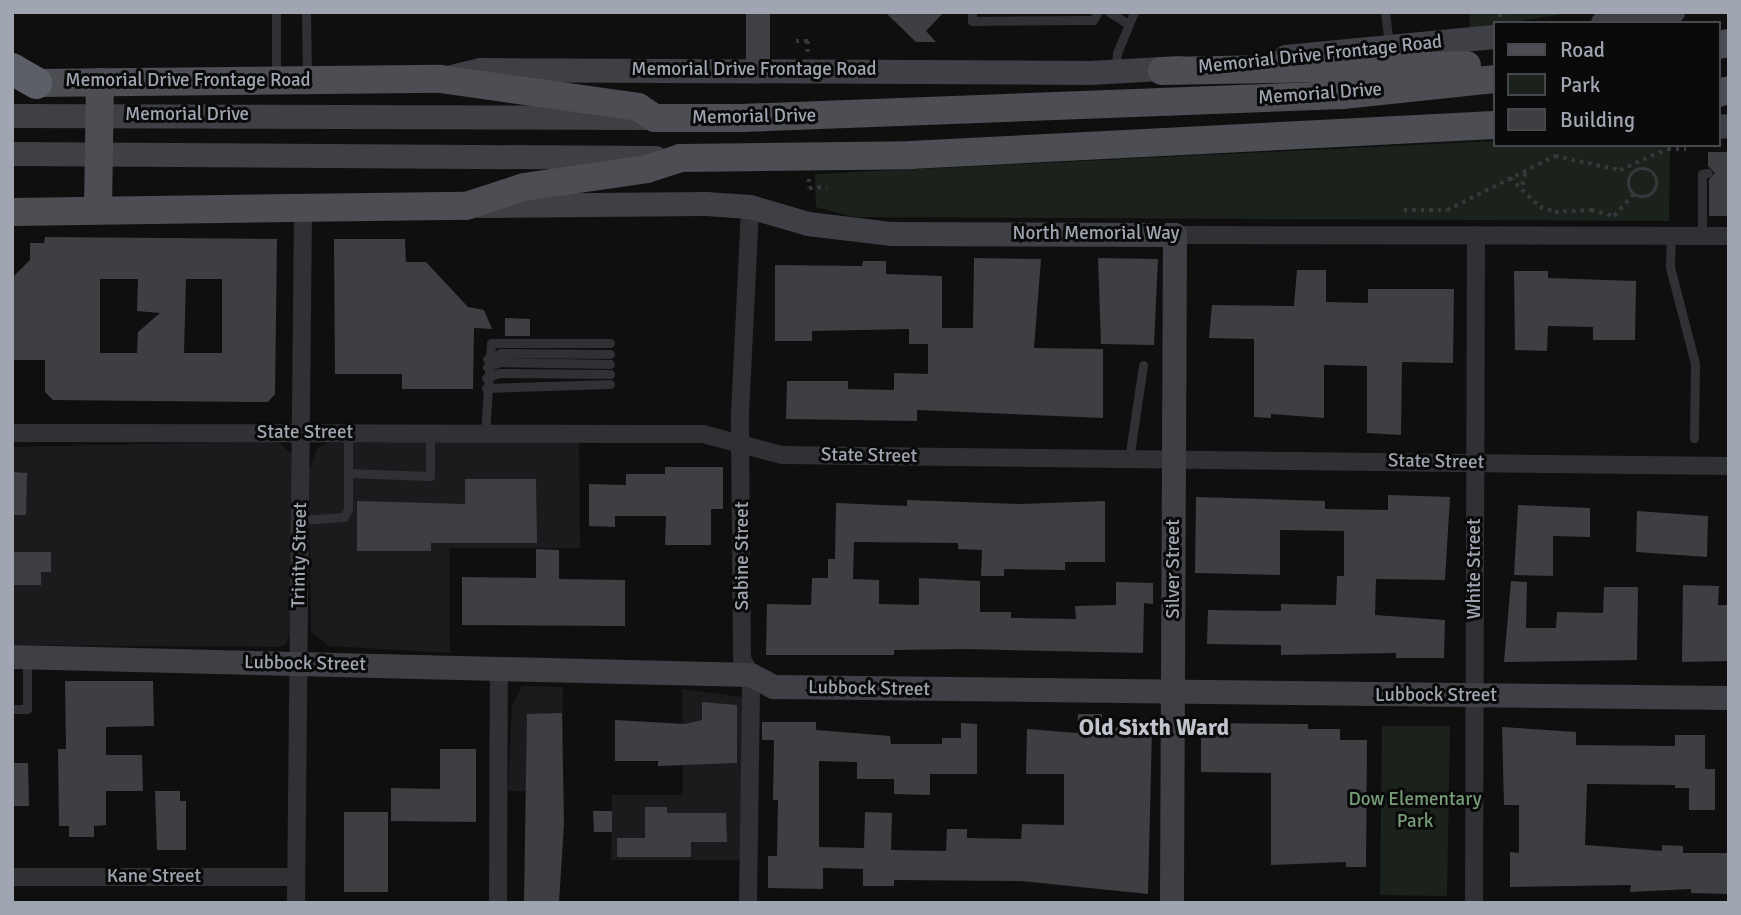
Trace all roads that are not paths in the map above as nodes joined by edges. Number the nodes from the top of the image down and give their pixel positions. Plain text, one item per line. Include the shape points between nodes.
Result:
1 (276, 12) edge
2 (306, 12) edge
3 (758, 12) edge
4 (972, 12) edge
5 (1098, 12) edge
6 (1108, 12) edge
7 (1134, 12) edge
8 (1385, 12) edge
9 (1667, 13) edge
10 (1050, 16) edge
11 (1616, 21) edge
12 (1128, 24) junction
13 (1492, 37) edge
14 (1389, 48) junction
15 (1492, 65) edge
16 (758, 71) junction
17 (1162, 71) junction
18 (1116, 72) junction
19 (20, 78) edge
20 (440, 79) junction
21 (1492, 79) edge
22 (308, 80) junction
23 (276, 81) junction
24 (100, 82) junction
25 (12, 116) edge
26 (655, 118) junction
27 (1492, 127) edge
28 (12, 154) edge
29 (680, 158) junction
30 (1708, 173) dead end
31 (466, 206) junction
32 (750, 207) junction
33 (303, 208) junction
34 (20, 209) edge
35 (98, 209) junction
36 (1175, 234) junction
37 (1671, 235) junction
38 (1702, 235) junction
39 (1476, 236) junction
40 (1729, 236) edge
41 (610, 343) dead end
42 (487, 363) junction
43 (1143, 365) dead end
44 (486, 383) junction
45 (12, 433) edge
46 (302, 433) junction
47 (348, 433) junction
48 (430, 433) junction
49 (485, 433) junction
50 (1694, 438) dead end
51 (744, 444) junction
52 (1129, 459) junction
53 (1174, 459) junction
54 (1476, 463) junction
55 (1729, 466) edge
56 (348, 473) junction
57 (300, 520) junction
58 (19, 657) edge
59 (299, 664) junction
60 (499, 669) junction
61 (751, 675) junction
62 (1173, 694) junction
63 (1475, 696) junction
64 (1729, 698) edge
65 (12, 709) edge
66 (12, 877) edge
67 (296, 877) junction
68 (296, 903) edge
69 (498, 903) edge
70 (748, 903) edge
71 (1172, 903) edge
72 (1474, 903) edge

1 - 23 lane
2 - 22 lane
3 - 16 street
4 - 10 lane via 972,21
5 - 10 lane via 1093,20
6 - 12 lane
7 - 12 lane
8 - 14 lane
9 - 11 street
12 - 18 lane via 1117,53
13 - 14 street, Memorial Drive Frontage Road
14 - 17 street, Memorial Drive Frontage Road
15 - 17 main road
16 - 18 street, Memorial Drive Frontage Road
16 - 20 street, Memorial Drive Frontage Road via 481,70
17 - 18 street, Memorial Drive Frontage Road
19 - 24 main road, Memorial Drive Frontage Road
20 - 22 main road, Memorial Drive Frontage Road
20 - 26 main road via 638,107
21 - 26 main road, Memorial Drive via 1343,94 1167,103 923,114
22 - 23 main road, Memorial Drive Frontage Road
23 - 24 main road, Memorial Drive Frontage Road
24 - 35 main road
25 - 26 street, Memorial Drive
27 - 29 main road, Memorial Drive via 910,155
28 - 29 street, Memorial Drive
29 - 31 main road via 647,169 524,187
30 - 38 lane via 1702,174
31 - 32 street, North Memorial Way
31 - 33 main road
32 - 36 street, North Memorial Way via 808,223 892,234
32 - 51 street, Sabine Street via 741,351
33 - 35 main road
33 - 46 street, Trinity Street
34 - 35 main road
36 - 39 street, North Memorial Way
36 - 53 street, Silver Street
37 - 38 street, North Memorial Way
37 - 39 street, North Memorial Way
37 - 50 lane via 1675,291 1695,364
38 - 40 street, North Memorial Way
39 - 54 street, White Street
41 - 42 lane via 496,342 488,348
42 - 44 lane
42 - 44 lane via 501,353 610,369 499,373
43 - 52 lane
44 - 49 lane
45 - 46 street, State Street
46 - 47 street, State Street
46 - 57 street, Trinity Street
47 - 48 street, State Street
47 - 56 lane
48 - 49 street, State Street
48 - 56 lane via 429,476
49 - 51 street, State Street via 703,435
51 - 52 street, State Street via 782,455
51 - 61 street, Sabine Street via 742,659
52 - 53 street, State Street
53 - 54 street, State Street
53 - 62 street, Silver Street
54 - 55 street, State Street
54 - 63 street, White Street
56 - 57 lane via 344,517
57 - 59 street, Trinity Street
58 - 59 street, Lubbock Street
58 - 65 lane via 27,709
59 - 60 street, Lubbock Street
59 - 67 street, Trinity Street
60 - 61 street, Lubbock Street
60 - 69 street
61 - 62 street, Lubbock Street via 774,687
61 - 70 street, Sabine Street
62 - 63 street, Lubbock Street
62 - 71 street, Silver Street
63 - 64 street, Lubbock Street
63 - 72 street, White Street
66 - 67 street, Kane Street
67 - 68 street, Trinity Street

